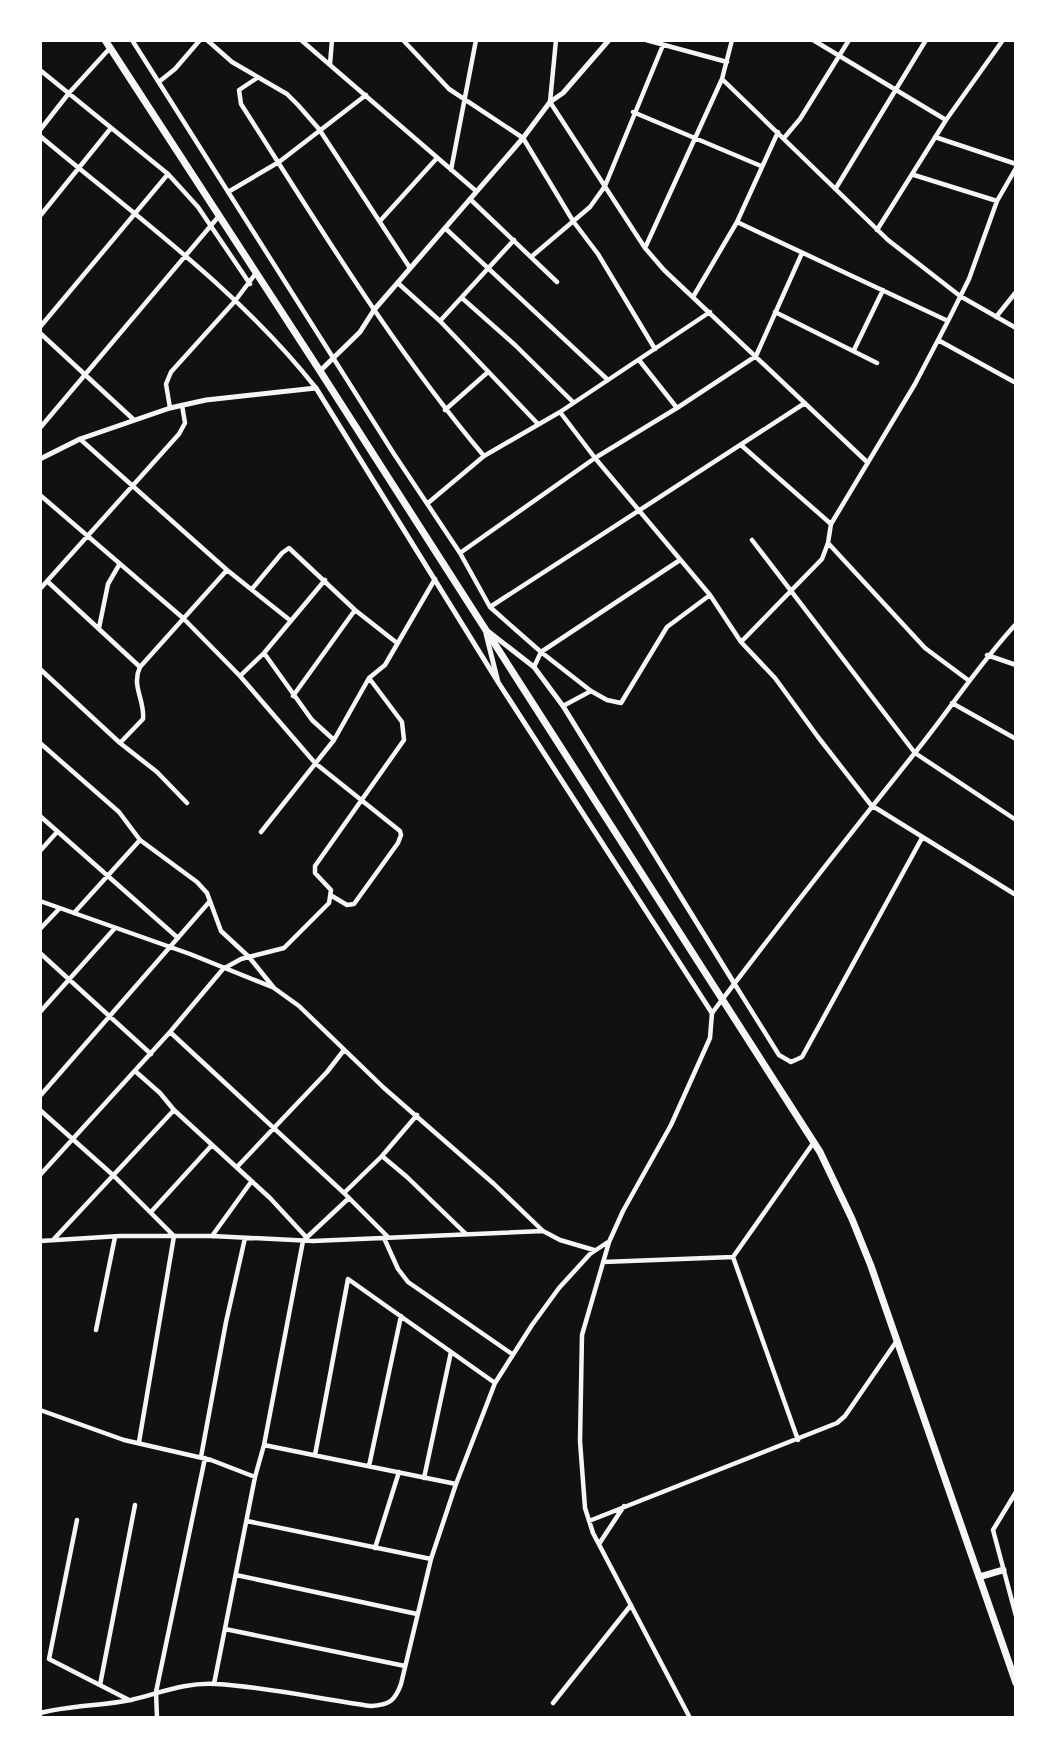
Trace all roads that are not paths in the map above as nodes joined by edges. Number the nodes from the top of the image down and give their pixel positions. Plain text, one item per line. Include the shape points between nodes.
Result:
1 (105, 40) edge
2 (140, 40) edge
3 (200, 40) edge
4 (207, 40) edge
5 (301, 40) edge
6 (332, 40) edge
7 (403, 40) edge
8 (476, 40) edge
9 (556, 40) edge
10 (609, 40) edge
11 (646, 40) edge
12 (732, 40) edge
13 (813, 40) edge
14 (849, 40) edge
15 (926, 40) edge
16 (1003, 40) edge
17 (134, 43) edge
18 (663, 45) junction
19 (110, 48) junction
20 (840, 55) junction
21 (727, 62) junction
22 (330, 65) junction
23 (40, 69) edge
24 (257, 78) junction
25 (722, 79) junction
26 (160, 82) junction
27 (895, 91) junction
28 (69, 93) junction
29 (366, 95) junction
30 (464, 97) junction
31 (550, 102) junction
32 (634, 112) junction
33 (946, 120) junction
34 (111, 128) junction
35 (319, 129) junction
36 (40, 130) edge
37 (778, 132) junction
38 (40, 136) edge
39 (694, 136) junction
40 (935, 137) junction
41 (523, 138) junction
42 (784, 138) junction
43 (437, 158) junction
44 (279, 162) junction
45 (761, 166) junction
46 (1016, 166) edge
47 (80, 169) junction
48 (451, 170) junction
49 (168, 174) junction
50 (914, 175) junction
51 (1016, 175) edge
52 (1010, 178) junction
53 (605, 187) junction
54 (836, 188) junction
55 (475, 191) junction
56 (228, 192) junction
57 (470, 199) junction
58 (997, 201) junction
59 (136, 215) junction
60 (40, 216) edge
61 (219, 216) junction
62 (380, 221) junction
63 (573, 222) junction
64 (737, 222) junction
65 (211, 225) junction
66 (445, 228) junction
67 (877, 230) junction
68 (514, 240) junction
69 (645, 248) junction
70 (802, 253) junction
71 (184, 257) junction
72 (531, 257) junction
73 (411, 270) junction
74 (488, 270) junction
75 (256, 273) junction
76 (557, 282) dead end
77 (250, 284) junction
78 (399, 284) junction
79 (883, 290) junction
80 (1016, 292) edge
81 (960, 296) junction
82 (693, 297) junction
83 (462, 298) junction
84 (235, 301) junction
85 (374, 310) junction
86 (710, 312) junction
87 (775, 312) junction
88 (996, 317) junction
89 (440, 321) junction
90 (948, 321) junction
91 (40, 327) edge
92 (1016, 328) edge
93 (40, 333) edge
94 (938, 340) junction
95 (655, 349) junction
96 (854, 350) junction
97 (756, 356) junction
98 (332, 357) junction
99 (639, 360) junction
100 (877, 363) dead end
101 (320, 371) junction
102 (488, 372) junction
103 (87, 374) junction
104 (608, 380) junction
105 (1016, 383) edge
106 (328, 385) junction
107 (316, 388) junction
108 (573, 402) junction
109 (805, 403) junction
110 (182, 405) junction
111 (170, 408) junction
112 (677, 408) junction
113 (445, 410) junction
114 (560, 412) junction
115 (133, 419) junction
116 (538, 424) junction
117 (40, 428) edge
118 (80, 439) junction
119 (741, 445) junction
120 (484, 456) junction
121 (595, 458) junction
122 (40, 460) edge
123 (867, 462) junction
124 (132, 487) junction
125 (40, 495) edge
126 (428, 503) junction
127 (638, 510) junction
128 (831, 524) junction
129 (87, 535) junction
130 (752, 540) dead end
131 (828, 543) junction
132 (460, 553) junction
133 (680, 560) junction
134 (119, 565) junction
135 (227, 570) junction
136 (436, 579) junction
137 (325, 580) junction
138 (47, 581) junction
139 (40, 589) edge
140 (251, 589) junction
141 (792, 592) junction
142 (710, 595) junction
143 (490, 607) junction
144 (355, 610) junction
145 (183, 618) junction
146 (292, 621) junction
147 (1016, 624) edge
148 (99, 628) junction
149 (485, 628) junction
150 (741, 642) junction
151 (397, 643) junction
152 (541, 652) junction
153 (264, 653) junction
154 (987, 655) junction
155 (1016, 665) edge
156 (140, 667) junction
157 (534, 667) junction
158 (40, 669) edge
159 (240, 676) junction
160 (369, 678) junction
161 (968, 680) junction
162 (498, 682) junction
163 (591, 691) junction
164 (293, 696) junction
165 (953, 703) junction
166 (563, 706) junction
167 (1016, 739) edge
168 (334, 740) junction
169 (40, 743) edge
170 (120, 743) junction
171 (915, 753) junction
172 (315, 764) junction
173 (360, 801) junction
174 (187, 803) dead end
175 (872, 805) junction
176 (40, 816) edge
177 (1016, 820) edge
178 (57, 832) junction
179 (261, 832) dead end
180 (922, 838) junction
181 (140, 840) junction
182 (40, 851) edge
183 (109, 877) junction
184 (1016, 895) edge
185 (332, 896) junction
186 (40, 901) edge
187 (210, 901) junction
188 (59, 909) junction
189 (74, 913) junction
190 (115, 928) junction
191 (40, 929) edge
192 (178, 938) junction
193 (171, 947) junction
194 (40, 953) edge
195 (249, 957) junction
196 (223, 969) junction
197 (69, 980) junction
198 (734, 983) junction
199 (274, 988) junction
200 (723, 998) junction
201 (40, 1012) edge
202 (712, 1013) junction
203 (109, 1017) junction
204 (170, 1032) junction
205 (344, 1051) junction
206 (151, 1054) junction
207 (135, 1071) junction
208 (40, 1096) edge
209 (40, 1110) edge
210 (174, 1110) junction
211 (417, 1115) junction
212 (273, 1128) junction
213 (72, 1139) junction
214 (814, 1142) junction
215 (212, 1145) junction
216 (382, 1156) junction
217 (237, 1167) junction
218 (40, 1175) edge
219 (114, 1176) junction
220 (251, 1182) junction
221 (344, 1193) junction
222 (349, 1198) junction
223 (151, 1212) junction
224 (543, 1231) junction
225 (466, 1234) junction
226 (174, 1236) junction
227 (212, 1236) junction
228 (115, 1237) junction
229 (245, 1238) junction
230 (386, 1238) junction
231 (305, 1239) junction
232 (40, 1241) edge
233 (52, 1241) junction
234 (609, 1242) junction
235 (595, 1250) junction
236 (733, 1257) junction
237 (603, 1262) junction
238 (401, 1316) junction
239 (96, 1330) dead end
240 (896, 1342) junction
241 (451, 1352) junction
242 (512, 1354) junction
243 (495, 1383) junction
244 (40, 1410) edge
245 (798, 1440) junction
246 (138, 1443) junction
247 (264, 1445) junction
248 (315, 1455) junction
249 (203, 1458) junction
250 (369, 1466) junction
251 (399, 1472) junction
252 (255, 1477) junction
253 (424, 1478) junction
254 (456, 1484) junction
255 (1016, 1492) edge
256 (135, 1505) dead end
257 (624, 1506) junction
258 (77, 1520) dead end
259 (247, 1521) junction
260 (589, 1521) junction
261 (599, 1544) junction
262 (376, 1548) junction
263 (431, 1559) junction
264 (1003, 1570) junction
265 (236, 1576) junction
266 (979, 1577) junction
267 (631, 1605) junction
268 (417, 1614) junction
269 (1016, 1616) edge
270 (225, 1629) junction
271 (405, 1666) junction
272 (214, 1684) junction
273 (1016, 1684) edge
274 (100, 1685) junction
275 (156, 1692) junction
276 (130, 1700) junction
277 (552, 1703) dead end
278 (40, 1713) edge
279 (157, 1718) edge
280 (690, 1718) edge

1 - 19 highway
2 - 17 street
3 - 26 street
4 - 24 street
5 - 22 street
6 - 22 street
7 - 30 street via 449,89
8 - 30 street
9 - 31 street
10 - 31 street
11 - 18 street
12 - 21 street
13 - 20 street
14 - 20 street
15 - 27 street
16 - 33 street
17 - 26 street
18 - 21 street
18 - 32 street
19 - 28 street
19 - 61 highway
20 - 27 street
20 - 42 street
21 - 25 street
22 - 29 street
23 - 28 street
24 - 35 street via 287,94
24 - 44 street via 240,89 238,97
25 - 37 street
25 - 39 street
26 - 56 street
27 - 33 street
27 - 54 street
28 - 34 street
28 - 36 street
29 - 35 street
29 - 43 street
30 - 41 street
30 - 48 street
31 - 41 street
31 - 53 street
32 - 39 street
32 - 53 street
33 - 40 street
34 - 47 street
34 - 49 street
35 - 44 street
35 - 62 street
37 - 42 street
37 - 45 street
38 - 47 street
39 - 45 street
39 - 69 street
40 - 46 street
40 - 50 street
41 - 55 street
41 - 63 street
42 - 54 street
43 - 48 street
43 - 62 street
44 - 56 street
44 - 85 street
45 - 64 street
46 - 52 street
47 - 59 street
47 - 60 street
48 - 55 street
49 - 59 street
49 - 65 street
50 - 58 street
50 - 67 street
51 - 52 street
52 - 58 street
53 - 63 street
53 - 69 street
54 - 67 street
55 - 57 street
56 - 98 street
57 - 66 street
57 - 68 street
58 - 81 street
59 - 71 street
59 - 91 street
61 - 65 street
61 - 75 highway
62 - 73 street
63 - 72 street
63 - 95 street via 598,254
64 - 70 street
64 - 82 street
65 - 71 street
65 - 77 street
66 - 73 street
66 - 74 street
67 - 81 street
68 - 72 street
68 - 74 street
69 - 82 street
70 - 79 street
70 - 87 street
71 - 84 street
71 - 103 street
72 - 76 street
73 - 78 street
74 - 83 street
74 - 104 street
75 - 77 street
75 - 101 highway
77 - 84 street
78 - 85 street
78 - 89 street
79 - 90 street
79 - 96 street
80 - 88 street
81 - 88 street
81 - 90 street
82 - 86 street
83 - 89 street
83 - 108 street
84 - 107 street
84 - 111 street via 171,372 166,384
85 - 98 street via 360,332
85 - 113 street
86 - 95 street
86 - 97 street
87 - 96 street
87 - 97 street
88 - 92 street
89 - 102 street
90 - 94 street
93 - 103 street
94 - 105 street
94 - 123 street
95 - 99 street
96 - 100 street
97 - 109 street
97 - 112 street
98 - 101 street
98 - 126 street
99 - 104 street
99 - 112 street
101 - 106 highway
102 - 113 street
102 - 116 street
103 - 115 street
103 - 117 street
104 - 108 street
106 - 107 street
106 - 149 highway
107 - 110 street
107 - 136 street
108 - 114 street
109 - 119 street
109 - 123 street
110 - 111 street
110 - 124 street via 183,429
111 - 115 street
112 - 121 street
113 - 120 street
114 - 116 street
114 - 121 street
115 - 118 street
116 - 120 street
118 - 122 street
118 - 124 street
119 - 127 street
119 - 128 street
120 - 126 street
121 - 127 street
121 - 132 street
123 - 128 street
124 - 129 street
124 - 135 street
125 - 129 street
126 - 132 street
127 - 133 street
127 - 143 street
128 - 131 street
129 - 134 street
129 - 138 street
130 - 141 street
131 - 141 street via 822,559
131 - 161 street via 925,648
132 - 143 street
133 - 142 street
133 - 152 street
134 - 145 street
134 - 148 street via 108,584
135 - 140 street
135 - 145 street
136 - 151 street
136 - 162 street
137 - 140 street via 289,548
137 - 144 street
137 - 146 street
138 - 139 street
138 - 148 street
140 - 146 street
141 - 150 street
141 - 171 street
142 - 150 street
142 - 163 street via 667,626 621,703
143 - 152 street
144 - 151 street
144 - 164 street
145 - 156 street
145 - 159 street
146 - 153 street
147 - 154 street
148 - 156 street
149 - 157 street
149 - 162 street
149 - 200 highway
150 - 175 street via 775,678
151 - 160 street via 385,665
152 - 157 street
152 - 163 street
153 - 159 street
153 - 164 street
154 - 155 street
154 - 161 street
156 - 170 street via 136,682 143,719
157 - 166 street
158 - 170 street
159 - 172 street
160 - 168 street
160 - 173 street via 402,722 405,735
161 - 165 street
162 - 202 street
163 - 166 street
164 - 168 street
165 - 167 street
165 - 171 street
166 - 198 street
168 - 172 street
169 - 181 street via 119,812
170 - 174 street
171 - 175 street
171 - 177 street
172 - 173 street
172 - 179 street
173 - 185 street via 314,869
173 - 185 street via 396,827 401,838 354,904
175 - 180 street
175 - 198 street
176 - 178 street
178 - 182 street
178 - 183 street
180 - 184 street
180 - 198 street via 802,1057 791,1062 779,1055
181 - 183 street
181 - 187 street via 197,882
183 - 189 street
183 - 192 street
185 - 195 street via 284,948
186 - 188 street
187 - 192 street
187 - 195 street via 221,931
188 - 189 street
188 - 191 street
189 - 190 street
190 - 193 street
190 - 197 street
192 - 193 street
193 - 196 street
193 - 203 street
194 - 197 street
195 - 196 street
195 - 199 street
196 - 199 street
196 - 204 street
197 - 201 street
197 - 203 street
198 - 200 street
199 - 205 street
200 - 202 street
200 - 214 highway
202 - 234 street via 710,1038 677,1112
203 - 206 street
203 - 208 street
204 - 206 street
204 - 212 street
205 - 211 street
205 - 212 street
206 - 207 street
207 - 210 street
207 - 213 street
209 - 213 street
210 - 215 street
210 - 219 street
211 - 216 street
211 - 224 street
212 - 217 street
212 - 221 street
213 - 218 street
213 - 219 street
214 - 236 street
214 - 240 highway via 862,1244
215 - 217 street
215 - 223 street
216 - 221 street
216 - 225 street
217 - 220 street
219 - 223 street
219 - 233 street
220 - 227 street
220 - 231 street via 283,1210
221 - 222 street
222 - 230 street
222 - 231 street
223 - 226 street
224 - 225 street
224 - 235 street
225 - 230 street
226 - 227 street
226 - 228 street
226 - 246 street
227 - 229 street
228 - 233 street
228 - 239 street
229 - 231 street
229 - 249 street
230 - 231 street
230 - 242 street via 408,1282
231 - 247 street
232 - 233 street
234 - 235 street
234 - 237 street
235 - 242 street via 559,1288
236 - 237 street
236 - 245 street
237 - 260 street via 582,1335 580,1441 584,1508
238 - 241 street
238 - 248 street via 348,1279
238 - 250 street
240 - 245 street via 842,1419
240 - 266 highway
241 - 243 street
241 - 253 street
242 - 243 street
243 - 254 street
244 - 246 street
245 - 257 street
246 - 249 street
247 - 248 street
247 - 252 street
248 - 250 street
249 - 252 street
249 - 275 street
250 - 251 street
251 - 253 street
251 - 262 street
252 - 259 street
253 - 254 street
254 - 263 street
255 - 264 street via 993,1530
256 - 274 street
257 - 260 street
257 - 261 street
258 - 274 street via 49,1659
259 - 262 street
259 - 265 street
260 - 261 street
261 - 267 street
262 - 263 street
263 - 268 street
264 - 266 highway
264 - 269 street
265 - 268 street
265 - 270 street
266 - 273 highway
267 - 277 street
267 - 280 street
268 - 271 street
270 - 271 street
270 - 272 street
271 - 272 street via 397,1696 382,1706
272 - 275 street
274 - 276 street
275 - 276 street
275 - 279 street
276 - 278 street

